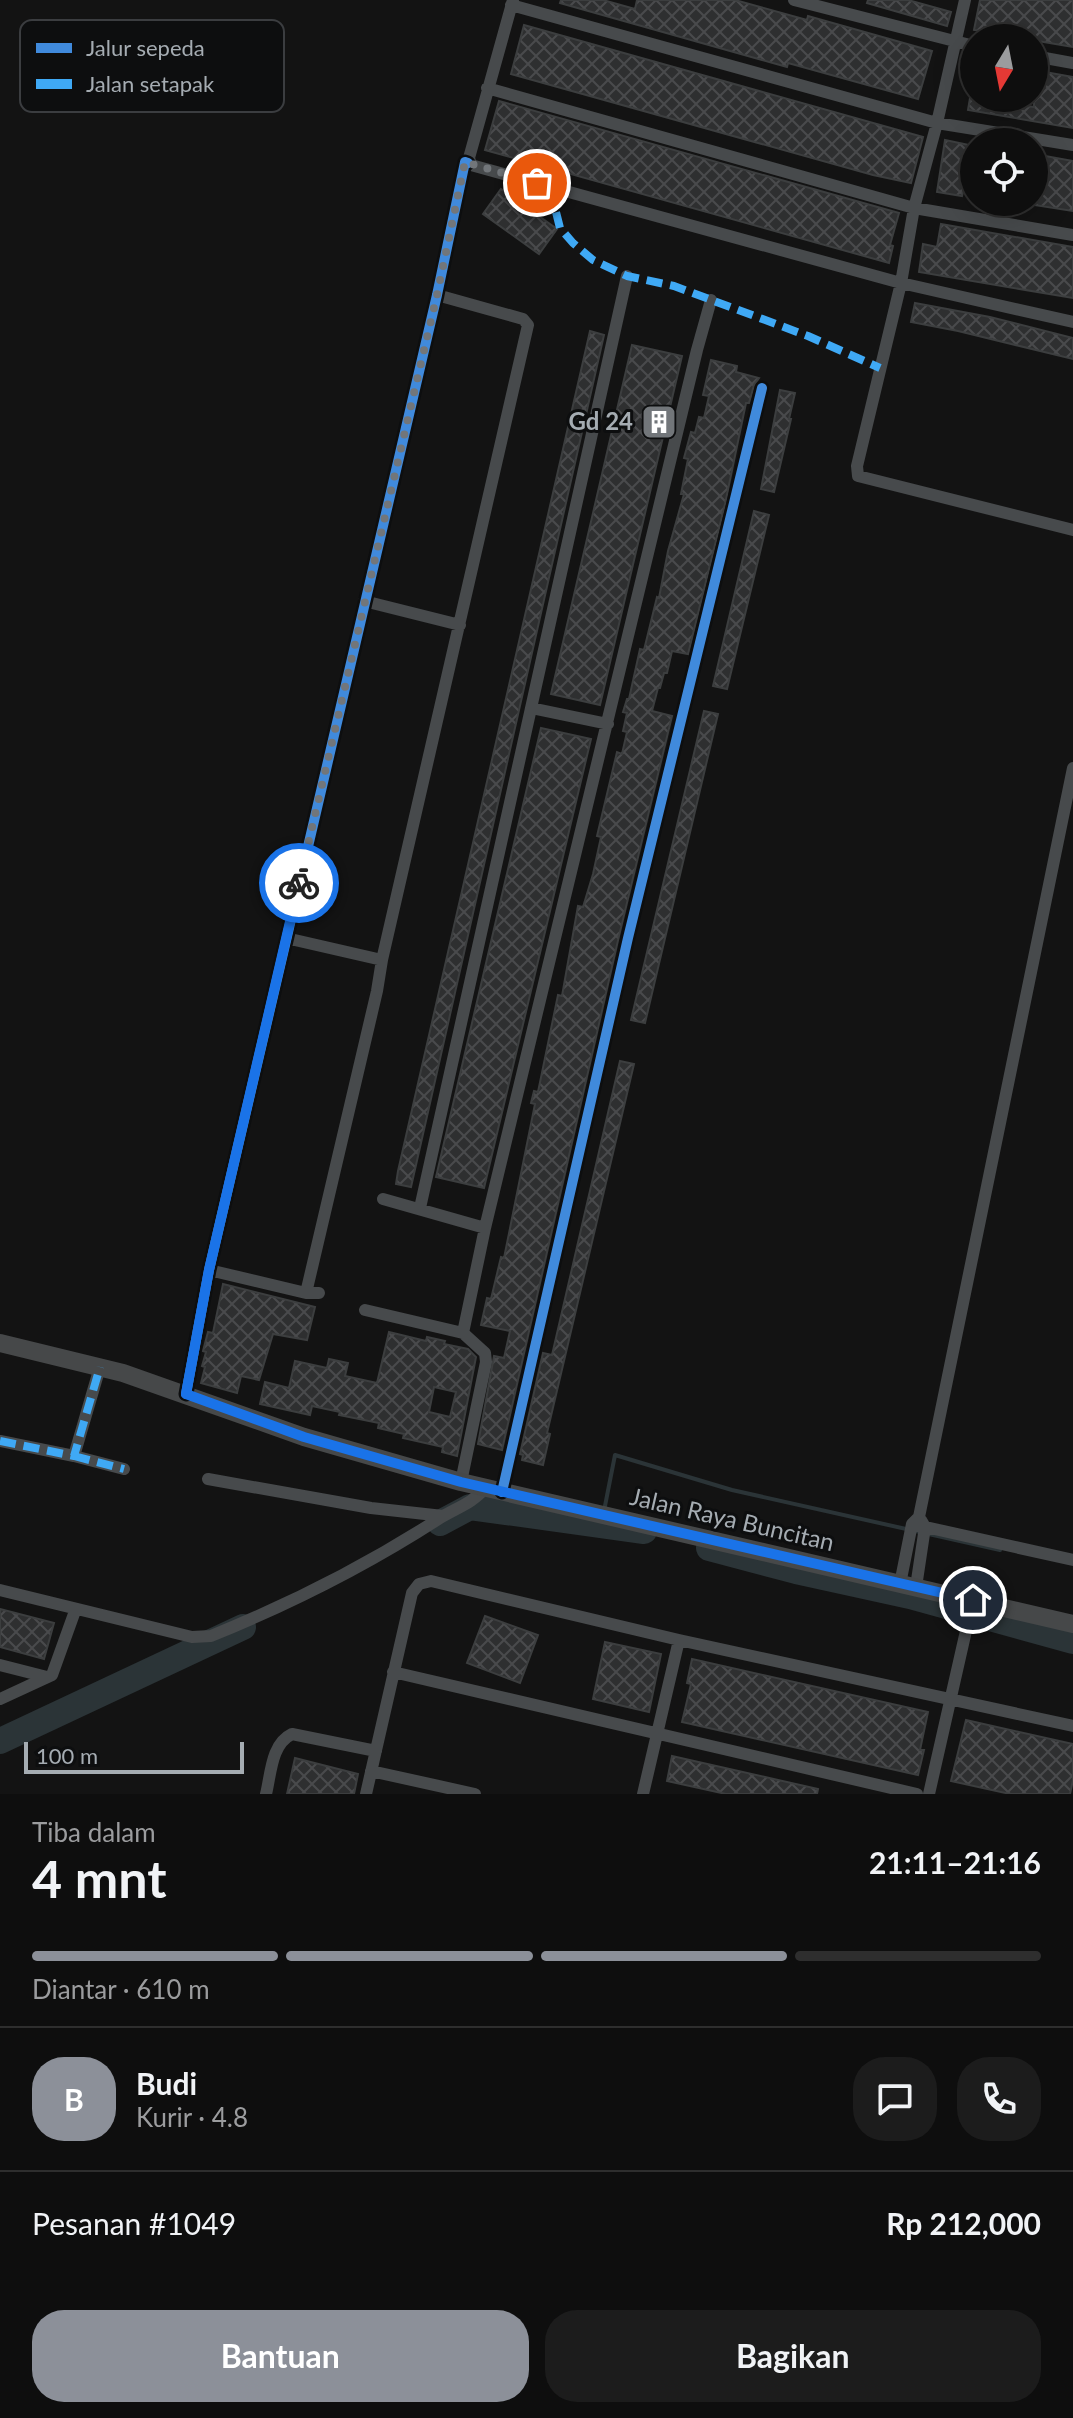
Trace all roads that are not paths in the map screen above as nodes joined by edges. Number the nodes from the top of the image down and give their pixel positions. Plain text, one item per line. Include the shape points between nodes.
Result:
1 (794, 0) edge
2 (965, 0) edge
3 (512, 3) edge
4 (955, 43) junction
5 (960, 44) edge
6 (1048, 59) edge
7 (1073, 63) edge
8 (487, 88) junction
9 (937, 123) junction
10 (1073, 145) edge
11 (468, 163) junction
12 (914, 208) junction
13 (1073, 235) edge
14 (627, 276) dead end
15 (901, 283) junction
16 (437, 295) junction
17 (711, 300) dead end
18 (1073, 322) edge
19 (762, 388) dead end
20 (1073, 530) edge
21 (364, 601) junction
22 (460, 625) junction
23 (531, 708) junction
24 (608, 724) junction
25 (1073, 768) edge
26 (286, 938) junction
27 (382, 960) junction
28 (383, 1199) dead end
29 (420, 1208) junction
30 (485, 1228) junction
31 (209, 1270) junction
32 (365, 1310) dead end
33 (463, 1333) junction
34 (0, 1343) edge
35 (100, 1367) junction
36 (187, 1388) junction
37 (0, 1441) edge
38 (74, 1456) junction
39 (124, 1469) dead end
40 (462, 1474) junction
41 (208, 1479) dead end
42 (499, 1485) junction
43 (443, 1516) junction
44 (918, 1529) junction
45 (1073, 1560) edge
46 (908, 1586) junction
47 (0, 1590) edge
48 (972, 1606) junction
49 (75, 1611) junction
50 (1073, 1624) edge
51 (679, 1640) junction
52 (0, 1665) edge
53 (393, 1672) junction
54 (47, 1677) junction
55 (951, 1697) junction
56 (0, 1699) edge
57 (1073, 1726) edge
58 (658, 1734) junction
59 (376, 1751) junction
60 (371, 1771) junction
61 (266, 1794) edge
62 (366, 1794) edge
63 (475, 1794) edge
64 (643, 1794) edge
65 (917, 1794) edge
66 (929, 1794) edge

1 - 4 street
2 - 4 street
3 - 8 street
3 - 9 street
4 - 5 street
4 - 9 street
6 - 7 street
8 - 11 street
8 - 12 street
9 - 10 street
9 - 12 street
11 - 15 street
11 - 16 street
12 - 13 street
12 - 15 street
14 - 23 street
15 - 18 street
15 - 20 street via 858,476
16 - 21 street
16 - 22 street via 523,319 528,325
17 - 24 street
19 - 42 street
21 - 22 street
21 - 26 street
22 - 27 street
23 - 24 street
23 - 29 street
24 - 30 street
25 - 44 street
26 - 27 street
26 - 31 street
27 - 31 street via 312,1293
28 - 29 street
29 - 30 street
30 - 33 street
31 - 36 street
32 - 33 street
33 - 40 street via 487,1358
34 - 35 street, Jalan Raya Buncitan
35 - 36 street, Jalan Raya Buncitan
35 - 38 street
36 - 40 street, Jalan Raya Buncitan via 304,1437
37 - 38 street
38 - 39 street
40 - 42 street, Jalan Raya Buncitan
41 - 43 street
42 - 43 street
42 - 46 street, Jalan Raya Buncitan via 537,1500
43 - 49 street via 335,1577 211,1636 192,1637
44 - 45 street
44 - 46 street
46 - 48 street, Jalan Raya Buncitan
47 - 49 street
48 - 50 street, Jalan Raya Buncitan
48 - 55 street
49 - 54 street via 54,1671
51 - 53 street via 431,1581 412,1593
51 - 55 street
51 - 58 street
52 - 54 street
53 - 58 street
53 - 59 street
54 - 56 street
55 - 57 street
55 - 66 street
58 - 64 street
58 - 65 street
59 - 60 street
59 - 61 street via 292,1734 276,1751
60 - 62 street
60 - 63 street

